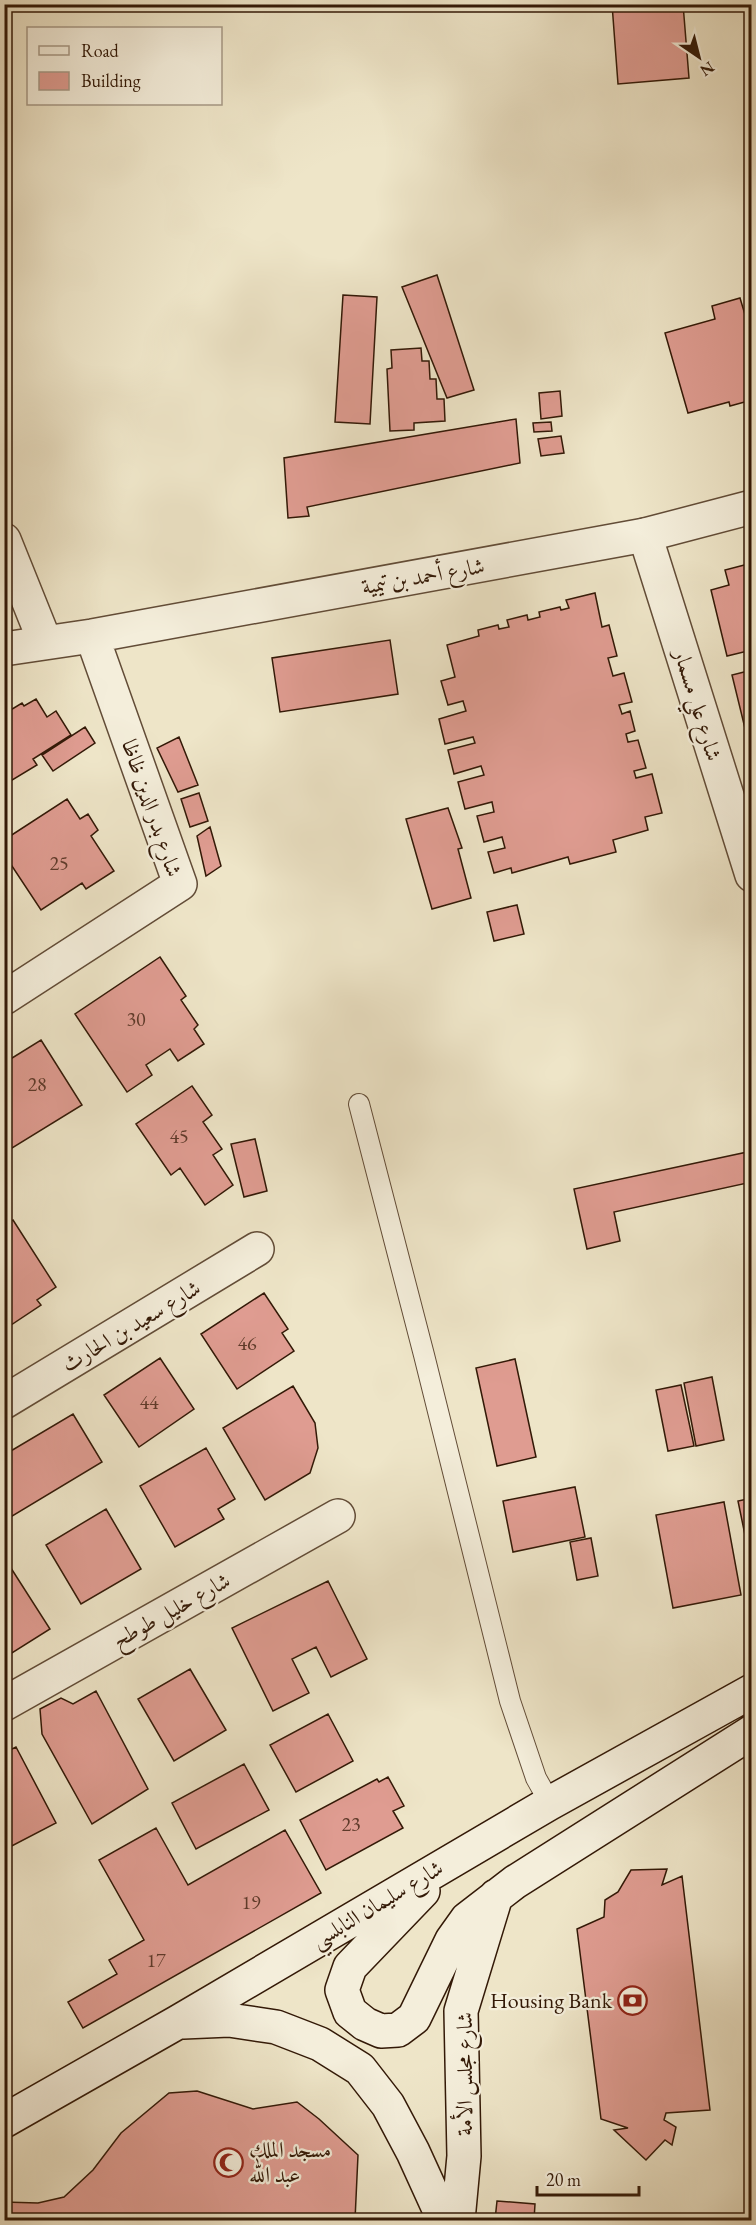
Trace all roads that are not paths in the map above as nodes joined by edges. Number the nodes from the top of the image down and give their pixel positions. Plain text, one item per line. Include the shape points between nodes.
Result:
1 (752, 507) edge
2 (645, 535) junction
3 (4, 540) edge
4 (92, 636) junction
5 (45, 642) junction
6 (4, 649) edge
7 (752, 875) edge
8 (4, 998) edge
9 (359, 1104) dead end
10 (257, 1249) dead end
11 (4, 1402) edge
12 (338, 1516) dead end
13 (752, 1691) edge
14 (4, 1704) edge
15 (752, 1732) edge
16 (550, 1803) junction
17 (456, 1858) junction
18 (496, 1896) junction
19 (178, 2022) junction
20 (7, 2118) edge
21 (444, 2220) edge
22 (458, 2220) edge

1 - 2 street, شارع أحمد بن تيمية
2 - 4 street, شارع أحمد بن تيمية
2 - 7 street, شارع علي مسمار
3 - 5 street
4 - 5 street, شارع أحمد بن تيمية
4 - 8 street, شارع بدر الدين ظاظا via 180,885
5 - 6 street, شارع أحمد بن تيمية
9 - 16 lane via 510,1701 536,1778
10 - 11 street, شارع سعيد بن الحارث
12 - 14 street, شارع خليل طوطح
13 - 16 street, شارع سليمان النابلسي
15 - 18 street
16 - 17 street, شارع سليمان النابلسي
17 - 18 street via 350,1967 342,1990 350,2012 381,2031 398,2030 414,2018 452,1940 467,1919
17 - 19 street, شارع سليمان النابلسي
18 - 22 street, شارع مجلس الأمة via 461,2012 464,2156
19 - 20 street, شارع سليمان النابلسي
19 - 21 street via 229,2020 276,2027 320,2044 360,2069 388,2105

